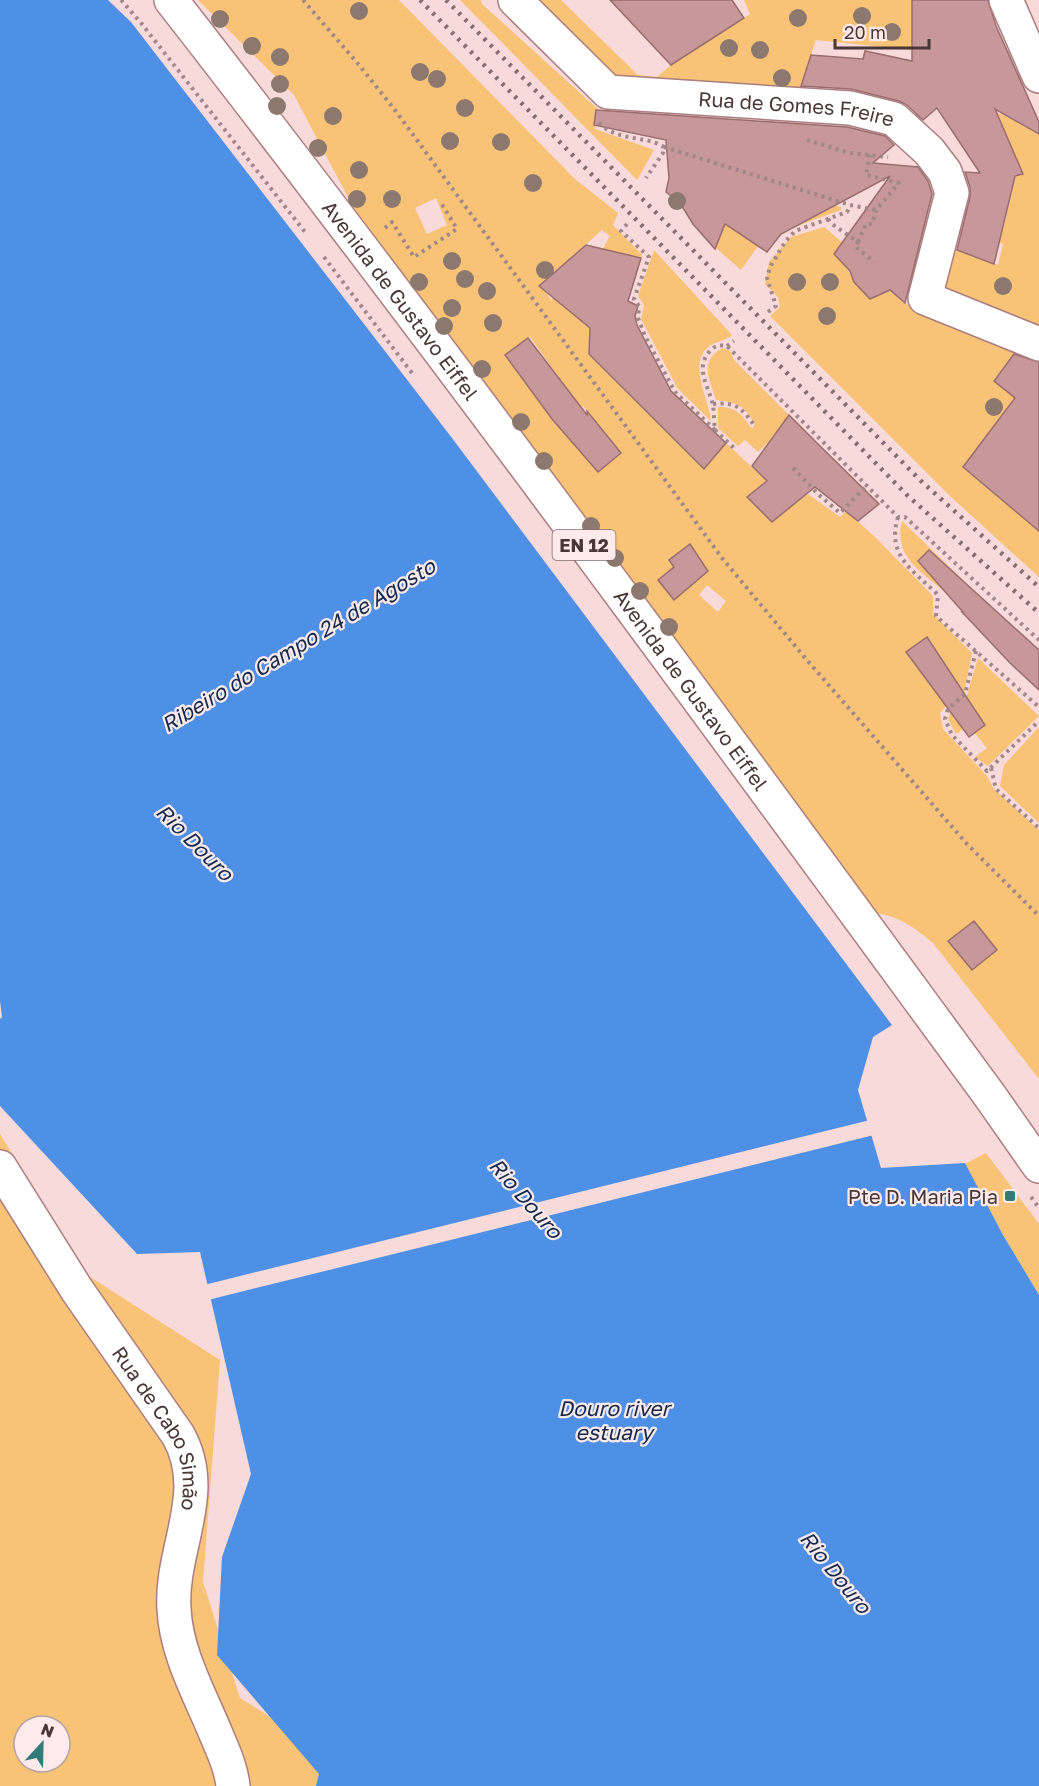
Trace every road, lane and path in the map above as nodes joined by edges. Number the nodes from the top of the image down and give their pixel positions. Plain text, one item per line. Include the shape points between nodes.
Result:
1 (171, 0) edge
2 (303, 0) edge
3 (514, 0) edge
4 (1006, 0) edge
5 (1039, 76) edge
6 (597, 122) dead end
7 (798, 137) dead end
8 (664, 147) junction
9 (870, 155) junction
10 (890, 157) dead end
11 (645, 178) dead end
12 (440, 201) dead end
13 (850, 205) junction
14 (876, 210) junction
15 (828, 219) junction
16 (627, 224) dead end
17 (378, 234) dead end
18 (858, 242) junction
19 (874, 262) dead end
20 (768, 312) dead end
21 (734, 341) dead end
22 (1039, 344) edge
23 (727, 346) junction
24 (713, 404) junction
25 (754, 426) dead end
26 (715, 430) junction
27 (734, 448) dead end
28 (792, 468) dead end
29 (866, 486) junction
30 (897, 518) junction
31 (1039, 640) edge
32 (976, 651) junction
33 (1039, 707) edge
34 (1039, 721) edge
35 (990, 768) junction
36 (1039, 828) edge
37 (1039, 916) edge
38 (1039, 1166) edge
39 (0, 1167) edge
40 (233, 1786) edge

1 - 38 street, Avenida de Gustavo Eiffel / EN 12 via 309,177 646,628
2 - 37 path via 401,119 737,576 968,844
3 - 22 street, Rua de Gomes Freire via 608,92 850,108 894,119 929,151 945,172 952,193 925,298
4 - 5 street
6 - 8 path via 605,129
7 - 9 path
8 - 11 path
8 - 13 path
9 - 10 path
9 - 14 path via 866,175 900,183
12 - 17 path via 457,229 414,257 392,222
13 - 14 path
13 - 15 path via 847,212
14 - 18 path via 872,224 867,224
15 - 18 path
15 - 20 path via 795,231 776,256 767,279 776,306
16 - 26 path via 621,231 649,257 634,299 645,336 675,392
18 - 19 path via 855,246
21 - 23 path
23 - 24 path via 720,344 704,359 702,371
23 - 29 path
24 - 25 path via 733,404 744,411
24 - 26 path
26 - 27 path
28 - 29 path via 840,513
29 - 30 path
30 - 31 path via 905,517
30 - 32 path via 893,540 900,557 938,595 936,616
32 - 33 path
32 - 35 path via 965,694 948,709 945,719 952,735 987,771
34 - 35 path
35 - 36 path via 996,789
39 - 40 street, Rua de Cabo Simão via 187,1454 192,1486 174,1591 176,1624 185,1659 228,1761

